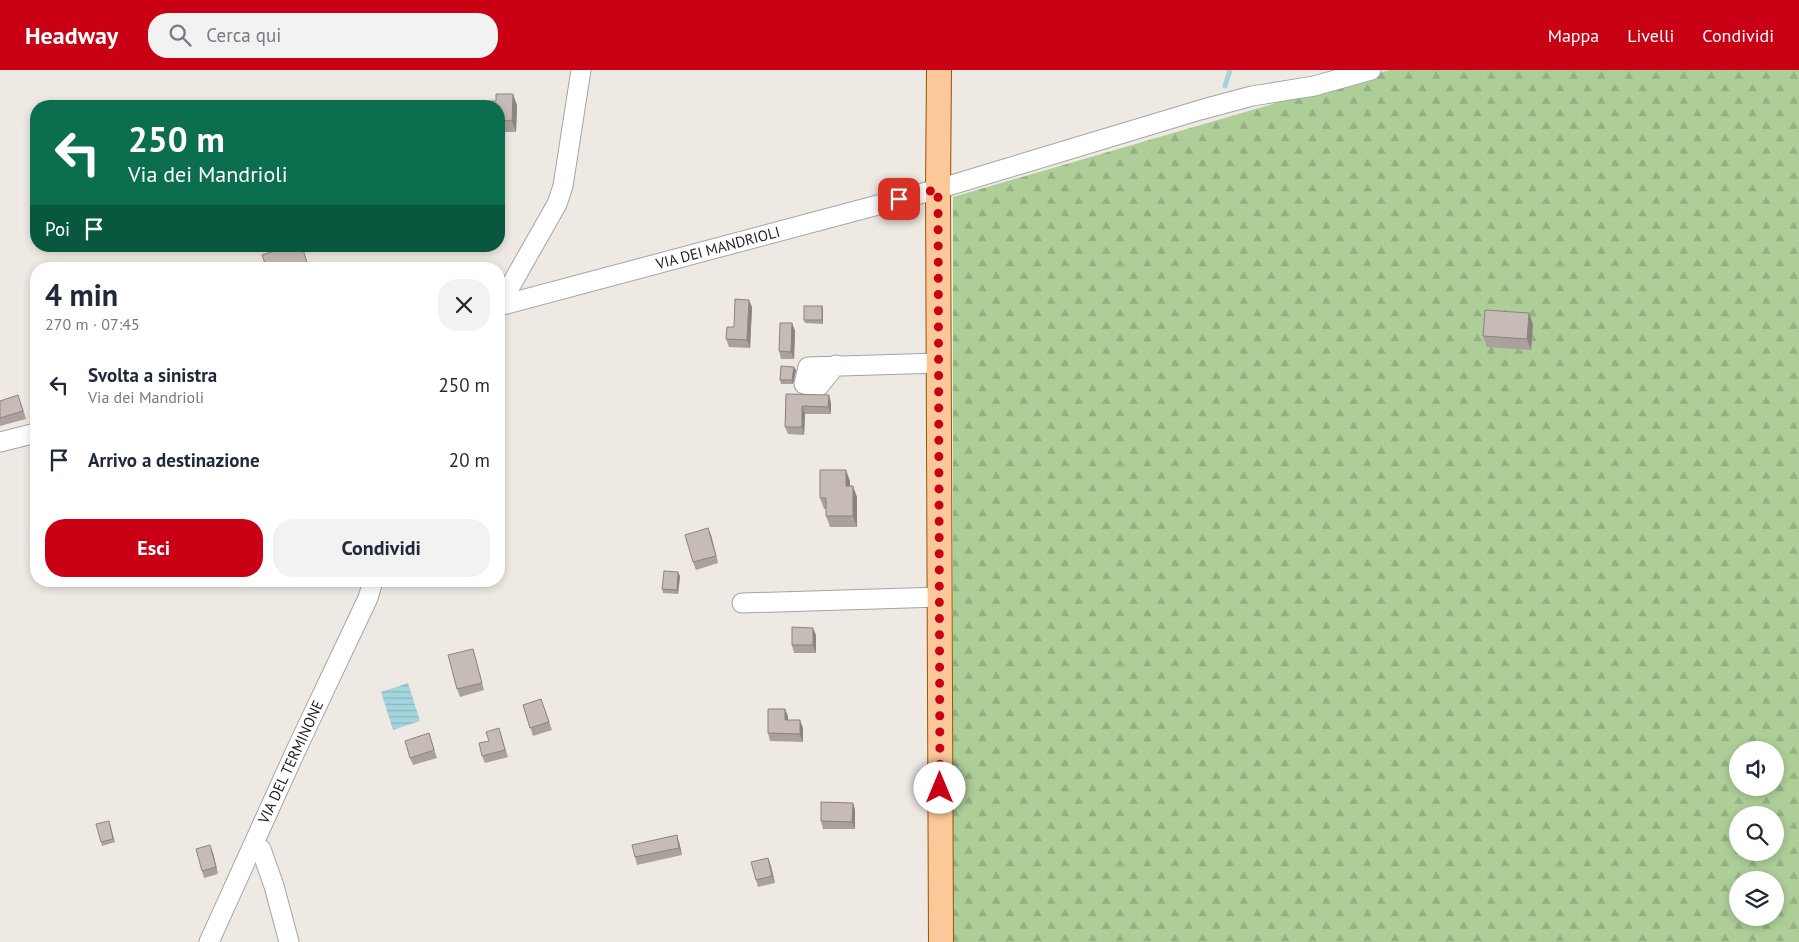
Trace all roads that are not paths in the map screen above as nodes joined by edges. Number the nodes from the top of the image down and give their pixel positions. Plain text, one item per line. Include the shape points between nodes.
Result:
1 (581, 70) edge
2 (939, 70) edge
3 (1371, 70) edge
4 (938, 189) junction
5 (505, 295) edge
6 (505, 304) edge
7 (938, 363) junction
8 (836, 366) dead end
9 (30, 434) edge
10 (0, 442) edge
11 (371, 587) edge
12 (940, 597) junction
13 (742, 603) dead end
14 (261, 849) dead end
15 (209, 942) edge
16 (289, 942) edge
17 (940, 942) edge

1 - 5 street via 563,186 557,204
2 - 4 main road
3 - 4 street, VIA DEI MANDRIOLI via 1314,86 1252,96 1200,110
4 - 6 street, VIA DEI MANDRIOLI
4 - 7 main road
7 - 8 street
7 - 12 main road
9 - 10 street
11 - 15 street, VIA DEL TERMINONE
12 - 13 street
12 - 17 main road
14 - 16 street

